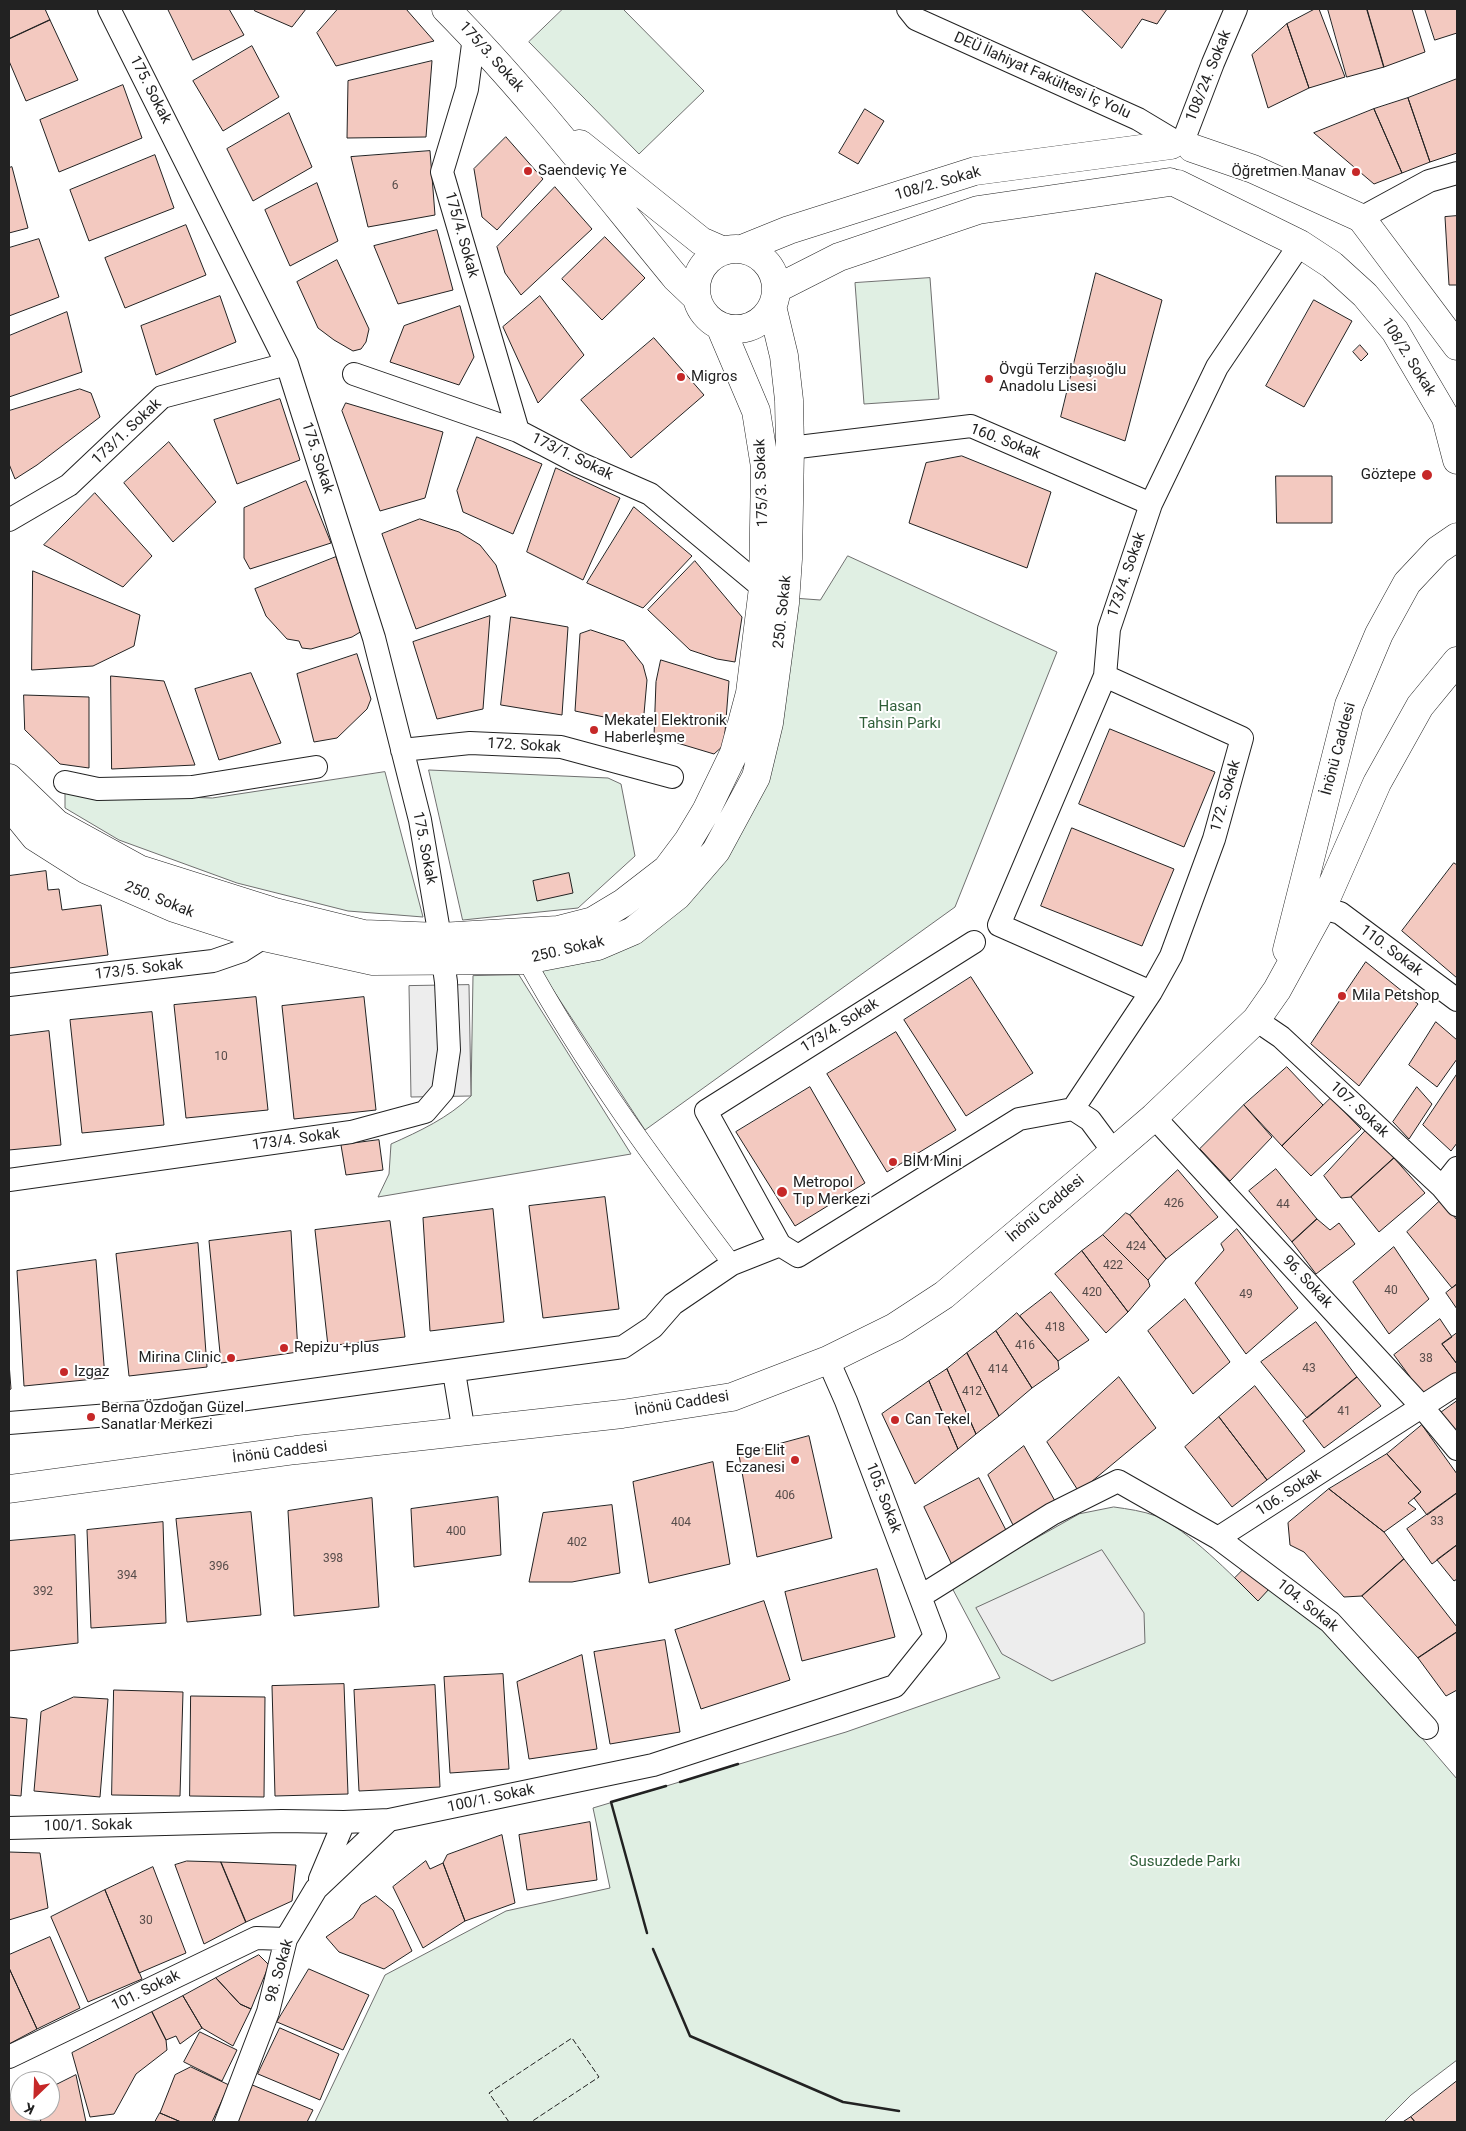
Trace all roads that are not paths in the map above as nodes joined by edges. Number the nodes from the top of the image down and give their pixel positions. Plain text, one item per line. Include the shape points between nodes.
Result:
1 (109, 9) edge
2 (446, 9) edge
3 (1236, 9) edge
4 (915, 12) edge
5 (474, 36) junction
6 (535, 106) junction
7 (1181, 145) junction
8 (1457, 174) edge
9 (1174, 183) junction
10 (1361, 218) junction
11 (1300, 244) junction
12 (733, 250) junction
13 (696, 297) junction
14 (774, 298) junction
15 (720, 326) junction
16 (1457, 346) edge
17 (287, 364) junction
18 (354, 374) dead end
19 (518, 431) junction
20 (790, 448) junction
21 (1457, 460) edge
22 (1151, 504) junction
23 (9, 520) edge
24 (1457, 537) edge
25 (763, 588) junction
26 (1457, 661) edge
27 (1105, 676) junction
28 (402, 750) junction
29 (316, 767) dead end
30 (672, 777) dead end
31 (9, 778) edge
32 (65, 782) dead end
33 (9, 805) edge
34 (1322, 908) junction
35 (275, 912) junction
36 (264, 937) junction
37 (974, 942) dead end
38 (442, 949) junction
39 (526, 960) junction
40 (9, 985) edge
41 (1277, 990) junction
42 (1151, 992) junction
43 (1457, 1000) edge
44 (1256, 1020) junction
45 (1073, 1108) junction
46 (1154, 1117) junction
47 (1112, 1151) junction
48 (1457, 1168) edge
49 (9, 1180) edge
50 (1442, 1187) junction
51 (1457, 1205) edge
52 (780, 1245) junction
53 (732, 1264) junction
54 (828, 1360) junction
55 (454, 1372) junction
56 (1457, 1384) edge
57 (1422, 1408) junction
58 (9, 1423) edge
59 (464, 1432) junction
60 (1457, 1449) edge
61 (9, 1489) edge
62 (1218, 1538) junction
63 (921, 1596) junction
64 (936, 1636) joint
65 (1427, 1728) dead end
66 (389, 1820) junction
67 (344, 1822) junction
68 (9, 1828) edge
69 (316, 1889) junction
70 (286, 1939) junction
71 (9, 2057) edge
72 (226, 2122) edge

1 - 17 street, 175. Sokak
2 - 5 main road, 175/3. Sokak
3 - 7 street, 108/24. Sokak
4 - 7 street, DEÜ İlahiyat Fakültesi İç Yolu via 1138,119
5 - 6 main road, 175/3. Sokak
5 - 19 street, 175/4. Sokak via 467,89 442,172
6 - 12 main road, 175/3. Sokak via 700,241
6 - 13 main road, 175/3. Sokak via 676,278
7 - 9 main road via 1199,159 1198,171 1190,181
7 - 10 main road, 108/2. Sokak via 1253,169
7 - 12 main road, 108/2. Sokak via 975,171
8 - 10 street via 1429,181
9 - 11 main road, 108/2. Sokak
9 - 14 main road via 978,210 839,256
10 - 16 main road, 108/2. Sokak
11 - 21 main road, 108/2. Sokak via 1332,265 1365,295 1395,331 1446,418
11 - 22 street, 173/4. Sokak via 1217,367
12 - 13 main road via 706,262 699,272
12 - 14 main road via 753,253 764,260 771,270
13 - 15 main road via 705,315
14 - 15 main road via 766,316 756,324 732,329
14 - 20 main road, 175/3. Sokak via 789,400
15 - 25 main road, 175/3. Sokak via 756,411 762,438 765,467
17 - 23 street, 173/1. Sokak via 162,397 69,486
17 - 28 street, 175. Sokak via 374,638
18 - 19 street, 173/1. Sokak
19 - 25 street, 173/1. Sokak via 579,463 650,494
20 - 22 street, 160. Sokak via 971,426
20 - 39 main road, 250. Sokak via 787,576 774,698 756,777 739,811 716,851 677,896 633,931 598,946
22 - 27 street, 173/4. Sokak via 1109,629
24 - 41 main road, İnönü Caddesi via 1438,550 1407,583 1378,634 1349,705
25 - 38 main road, 250. Sokak via 750,694 734,753 706,811 667,869 623,903 593,921
26 - 34 main road, İnönü Caddesi via 1420,706 1377,784
27 - 42 street, 172. Sokak via 1242,738 1210,850 1171,956
27 - 42 street, 173/4. Sokak via 1000,925
28 - 30 street, 172. Sokak via 470,743 561,747
28 - 38 street, 175. Sokak via 420,820
29 - 32 street via 192,787 98,789
31 - 35 main road, 250. Sokak via 56,824 140,869
33 - 36 main road, 250. Sokak via 35,836 87,870 174,908
34 - 41 main road, İnönü Caddesi
34 - 43 street, 110. Sokak via 1340,913
35 - 36 main road
35 - 38 main road, 250. Sokak
36 - 38 main road, 250. Sokak via 373,961
36 - 40 street, 173/5. Sokak via 242,951 213,961
37 - 52 street, 173/4. Sokak via 706,1111
38 - 39 main road, 250. Sokak
38 - 49 street, 173/4. Sokak via 449,1050 442,1091 425,1112 351,1132
39 - 53 street via 644,1148
41 - 44 main road, İnönü Caddesi
42 - 45 street, 172. Sokak
44 - 46 main road, İnönü Caddesi
44 - 50 street, 107. Sokak via 1281,1037
45 - 47 street via 1090,1120
45 - 52 street via 1019,1119 798,1256
46 - 47 main road, İnönü Caddesi
46 - 57 street, 96. Sokak
47 - 54 main road, İnönü Caddesi via 944,1295 895,1327
48 - 50 street
50 - 51 street, 107. Sokak
52 - 53 street
53 - 55 street via 673,1304 653,1327 623,1347
54 - 59 main road, İnönü Caddesi via 732,1397 622,1414
54 - 63 street, 105. Sokak
55 - 58 street via 160,1411
55 - 59 street
56 - 57 street, 106. Sokak
57 - 60 street, 96. Sokak
57 - 62 street, 106. Sokak
59 - 61 main road, İnönü Caddesi
62 - 63 street via 1118,1481 1052,1514
62 - 65 street, 104. Sokak via 1330,1622
63 - 64 street, 105. Sokak
64 - 66 street, 100/1. Sokak via 894,1686 653,1765
66 - 67 street, 100/1. Sokak
66 - 69 street, 98. Sokak
67 - 68 street, 100/1. Sokak
67 - 69 street
69 - 70 street, 98. Sokak
70 - 71 street, 101. Sokak via 256,1938
70 - 72 street, 98. Sokak via 268,2012

